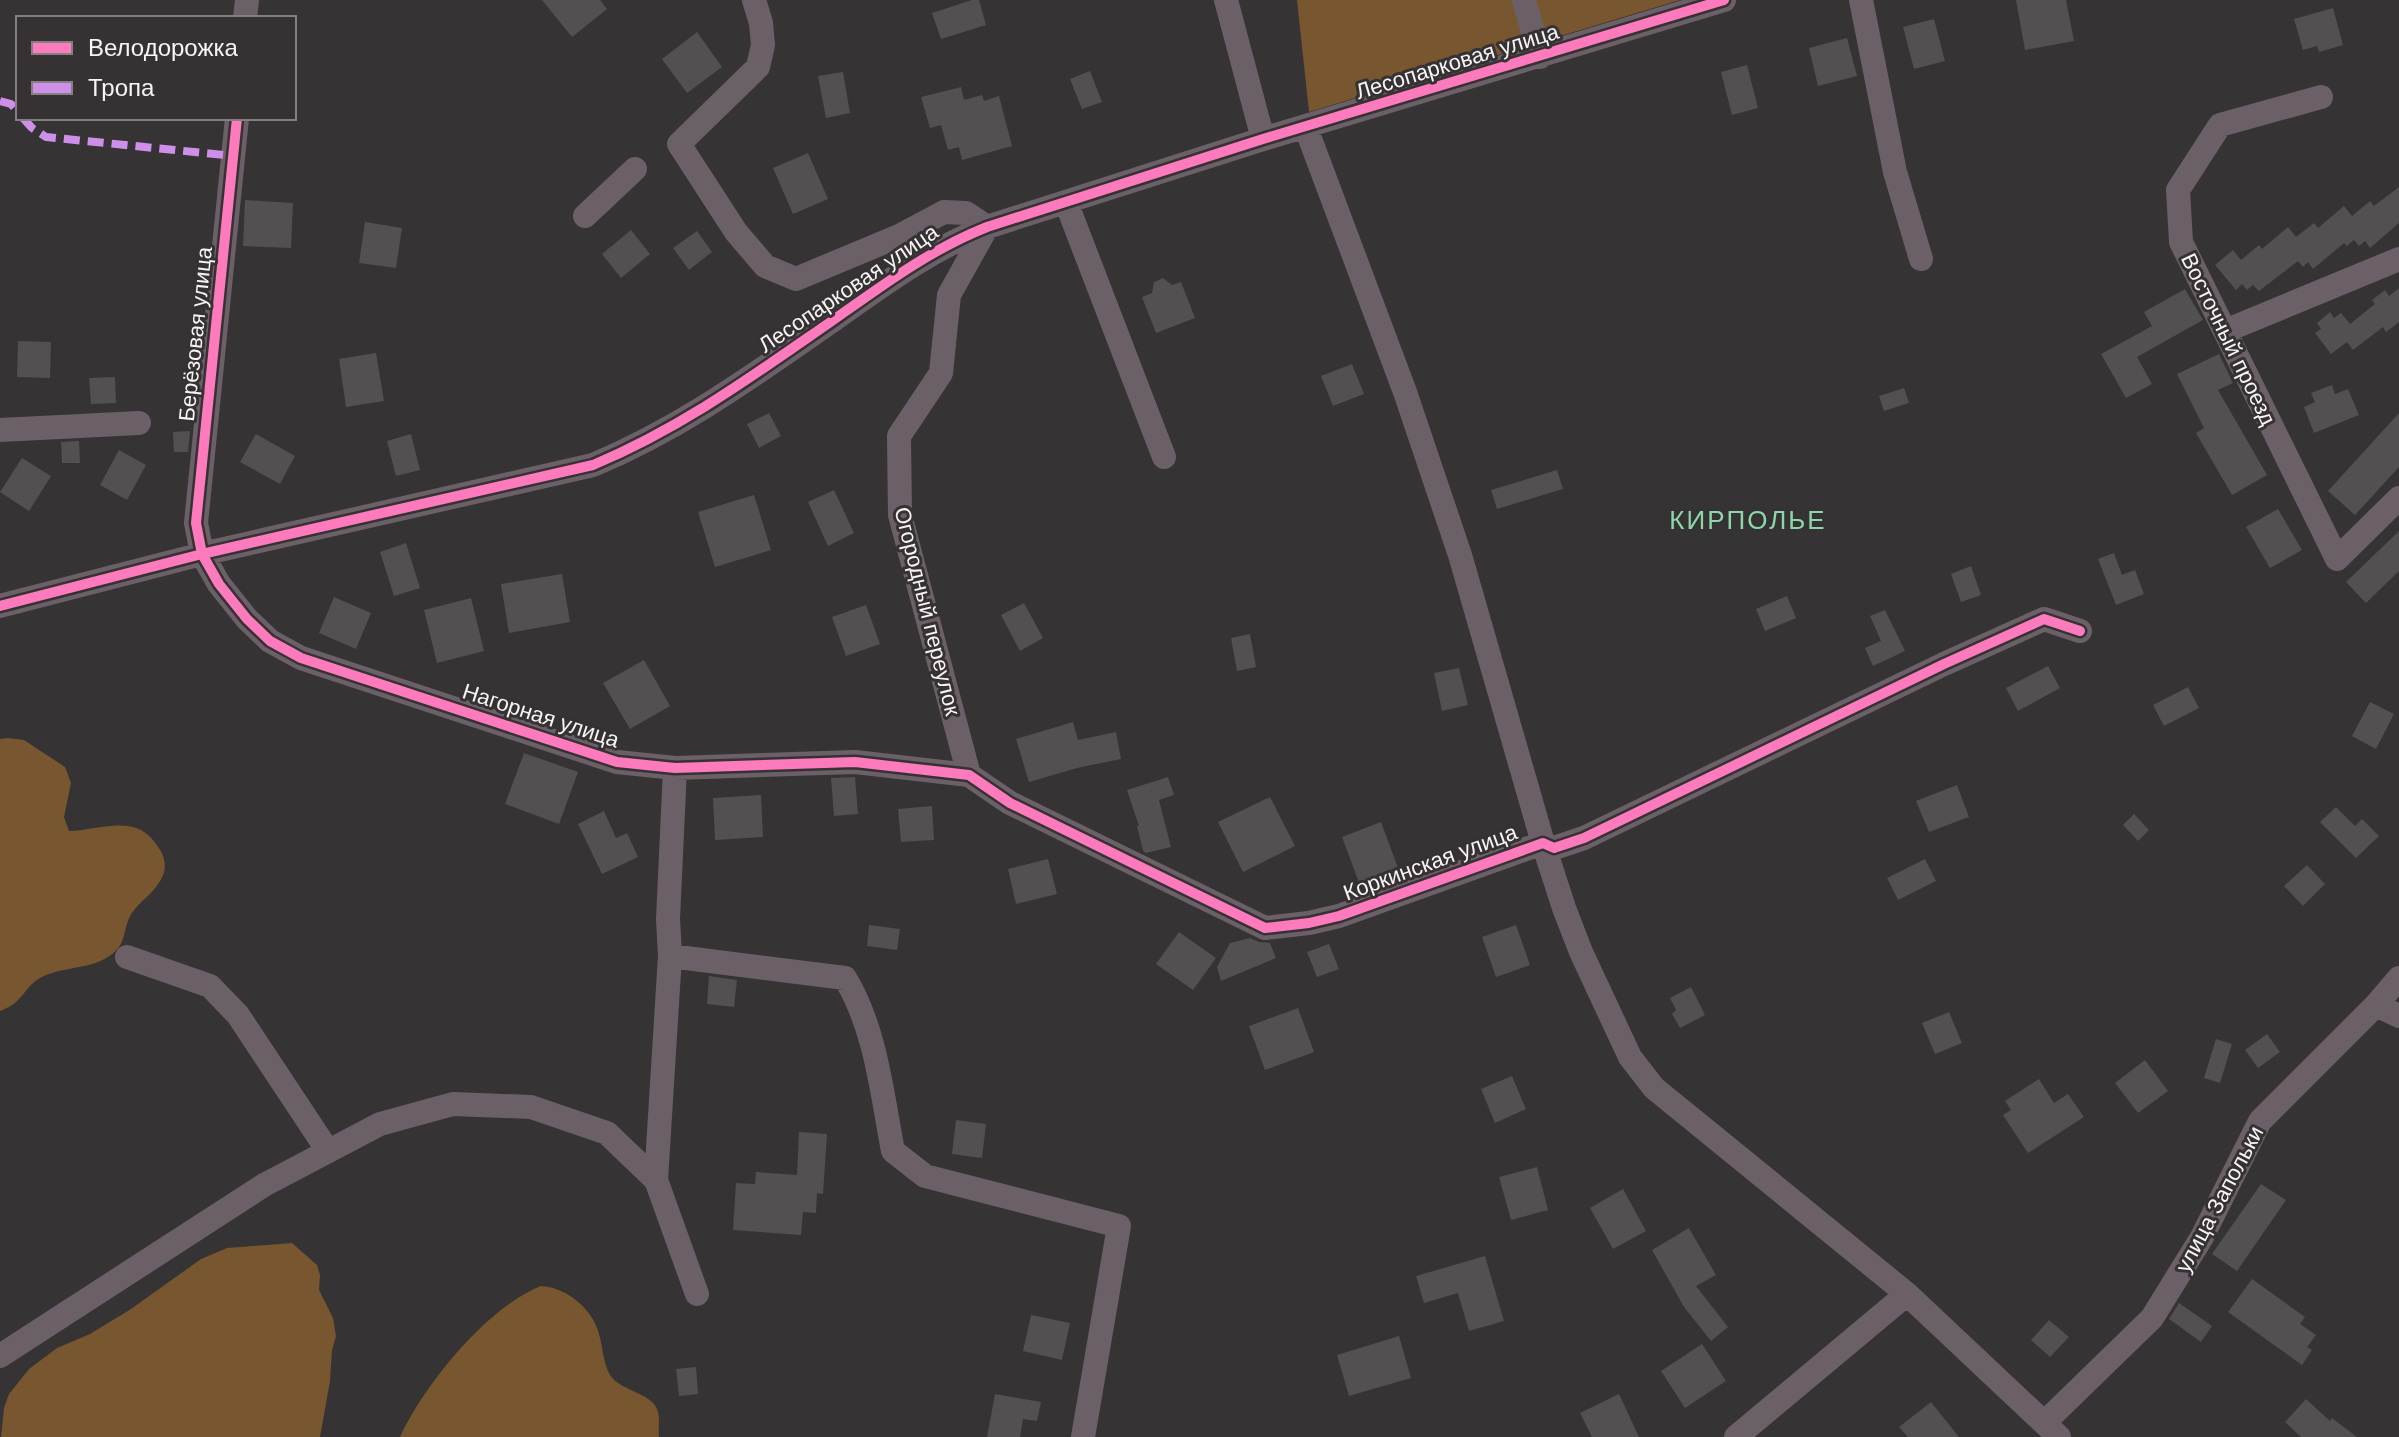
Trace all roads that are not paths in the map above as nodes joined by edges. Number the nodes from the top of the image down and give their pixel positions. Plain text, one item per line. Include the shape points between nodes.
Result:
1 (754, 0) edge
2 (1226, 0) edge
3 (1524, 0) edge
4 (1724, 0) edge
5 (1861, 0) edge
6 (1540, 57) junction
7 (2321, 97) dead end
8 (237, 120) edge
9 (1306, 128) junction
10 (1263, 139) junction
11 (635, 169) dead end
12 (1066, 202) junction
13 (585, 216) dead end
14 (987, 227) junction
15 (1921, 259) dead end
16 (2399, 259) edge
17 (2225, 331) junction
18 (139, 423) dead end
19 (0, 430) edge
20 (1164, 457) dead end
21 (2399, 498) edge
22 (202, 554) junction
23 (0, 606) edge
24 (2080, 631) dead end
25 (675, 768) junction
26 (969, 775) junction
27 (1543, 843) junction
28 (670, 956) junction
29 (127, 957) dead end
30 (2399, 978) edge
31 (2376, 1005) junction
32 (2399, 1016) edge
33 (328, 1151) junction
34 (656, 1180) junction
35 (697, 1294) dead end
36 (1907, 1294) junction
37 (0, 1356) edge
38 (2052, 1433) edge
39 (1083, 1437) edge
40 (1736, 1437) edge

1 - 14 street via 763,45 758,67 679,144 736,232 765,266 796,279 944,212 966,213
2 - 10 street
3 - 6 street
4 - 6 street, Лесопарковая улица
5 - 15 street via 1895,172
6 - 9 street, Лесопарковая улица
7 - 17 street, Восточный проезд via 2220,125 2178,190 2181,242
8 - 22 street, Берёзовая улица via 196,523
9 - 10 street, Лесопарковая улица
9 - 27 street via 1460,555
10 - 12 street, Лесопарковая улица
11 - 13 street
12 - 14 street, Лесопарковая улица
12 - 20 street
14 - 22 street, Лесопарковая улица via 927,257 674,427 593,465
14 - 26 street, Огородный переулок via 949,295 941,373 899,436 900,515
16 - 17 street
17 - 21 street, Восточный проезд via 2337,559
18 - 19 street
22 - 23 street, Лесопарковая улица
22 - 25 street, Нагорная улица via 247,619 270,641 301,658 617,762
24 - 27 street, Коркинская улица via 2044,619 1584,838 1554,848
25 - 26 street, Нагорная улица via 855,762
25 - 28 street
26 - 27 street, Коркинская улица via 1010,803 1265,928 1339,916
27 - 36 street via 1581,952 1630,1057 1654,1088
28 - 34 street
28 - 39 street via 845,978 858,999 874,1055 893,1151 925,1176 1119,1226
29 - 33 street via 210,986 238,1015
30 - 31 street, улица Запольки
31 - 32 street
31 - 38 street, улица Запольки via 2260,1121 2207,1228 2152,1318
33 - 34 street via 380,1124 453,1104 531,1107 607,1133
33 - 37 street via 264,1185
34 - 35 street
36 - 38 street
36 - 40 street

